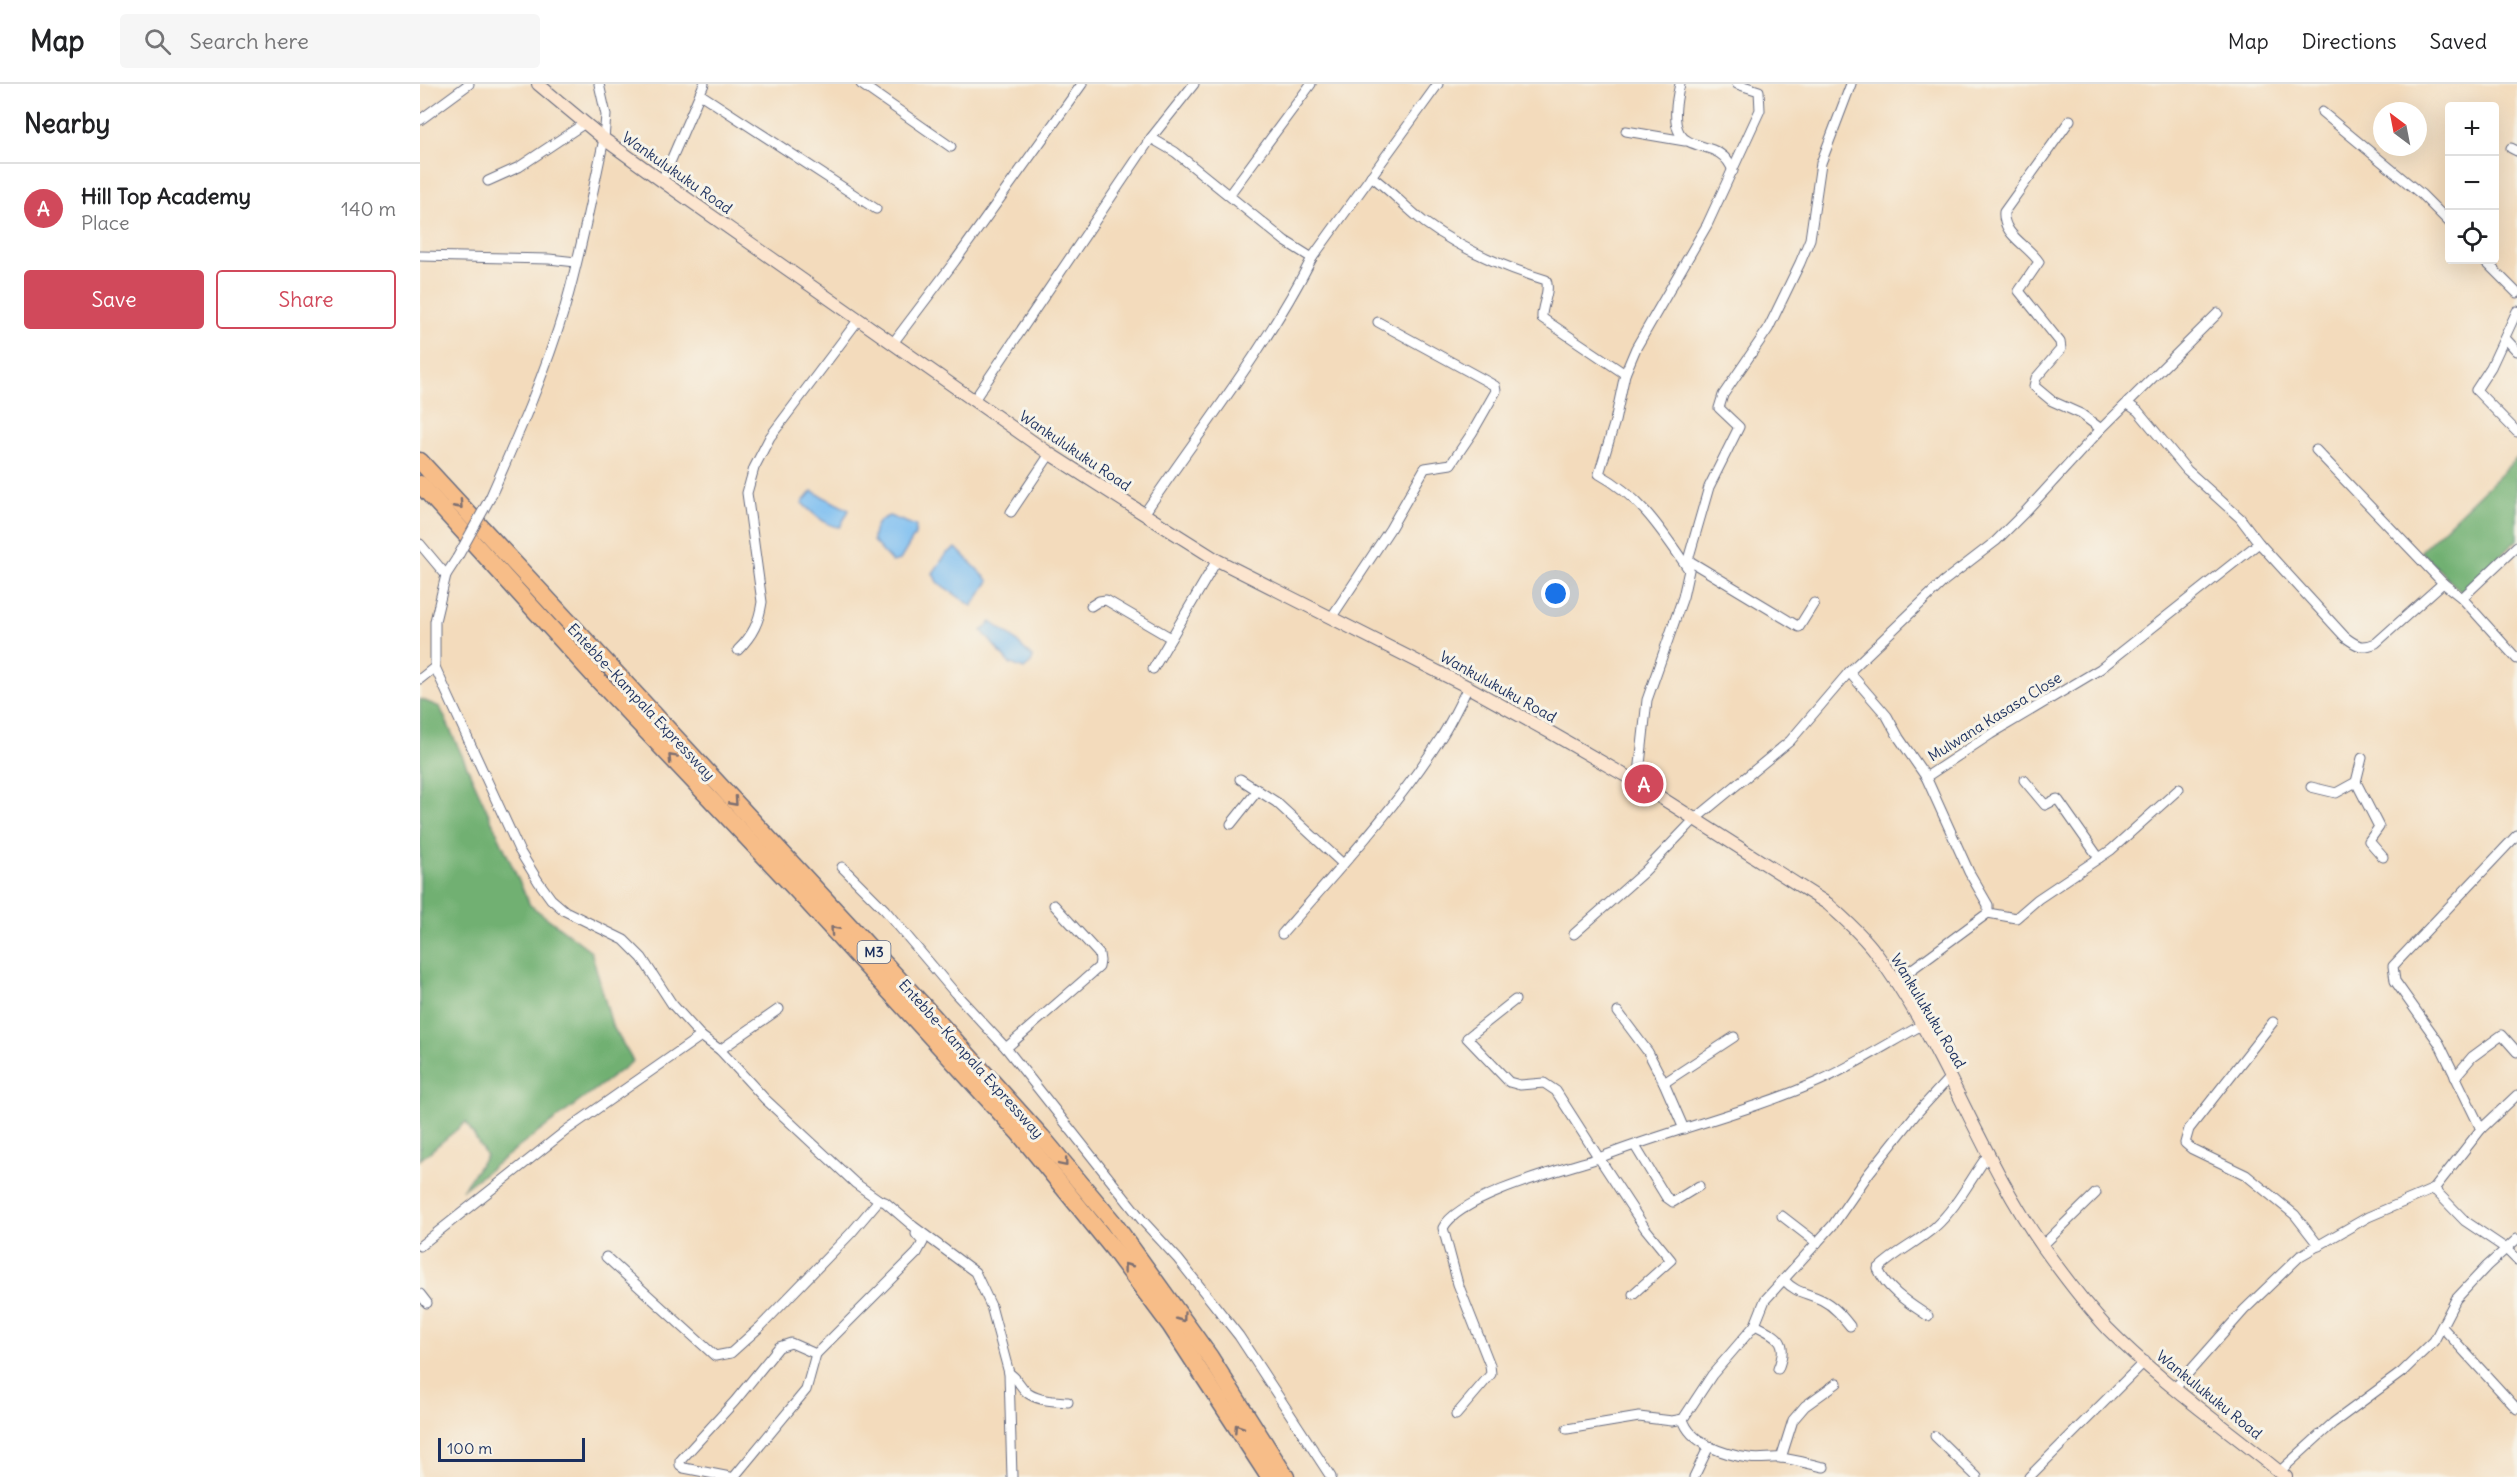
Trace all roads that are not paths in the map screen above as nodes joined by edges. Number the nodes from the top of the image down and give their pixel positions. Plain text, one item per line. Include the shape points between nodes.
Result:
1 (470, 84) edge
2 (538, 84) edge
3 (599, 84) edge
4 (704, 84) edge
5 (861, 84) edge
6 (1082, 84) edge
7 (1194, 84) edge
8 (1311, 84) edge
9 (1438, 84) edge
10 (1680, 84) edge
11 (1737, 84) edge
12 (1851, 84) edge
13 (700, 94) junction
14 (2322, 112) dead end
15 (420, 120) edge
16 (2070, 120) dead end
17 (585, 123) junction
18 (1626, 131) dead end
19 (1151, 138) junction
20 (604, 139) junction
21 (1685, 141) junction
22 (951, 147) dead end
23 (1733, 171) junction
24 (1371, 176) junction
25 (488, 181) dead end
26 (662, 181) junction
27 (1229, 195) junction
28 (876, 209) dead end
29 (2445, 218) edge
30 (420, 256) edge
31 (1312, 258) junction
32 (576, 262) junction
33 (2488, 264) edge
34 (2517, 293) edge
35 (2517, 311) edge
36 (2218, 313) dead end
37 (859, 319) junction
38 (1378, 322) dead end
39 (2505, 338) junction
40 (893, 343) junction
41 (2517, 351) edge
42 (1624, 374) junction
43 (974, 400) junction
44 (2128, 404) junction
45 (2101, 429) junction
46 (2517, 432) edge
47 (2316, 450) dead end
48 (1050, 454) junction
49 (420, 461) edge
50 (420, 484) edge
51 (1011, 512) dead end
52 (1144, 514) junction
53 (2259, 543) junction
54 (420, 544) edge
55 (2517, 546) edge
56 (1217, 560) junction
57 (1688, 560) junction
58 (1689, 570) junction
59 (446, 574) junction
60 (2443, 582) junction
61 (2462, 598) junction
62 (1814, 603) dead end
63 (1091, 606) dead end
64 (1331, 618) junction
65 (1171, 638) junction
66 (738, 650) dead end
67 (2517, 659) edge
68 (435, 667) junction
69 (1153, 669) dead end
70 (1849, 672) junction
71 (420, 678) edge
72 (1468, 687) junction
73 (2362, 758) dead end
74 (1926, 777) junction
75 (1240, 778) dead end
76 (2024, 780) dead end
77 (2356, 782) junction
78 (1638, 783) junction
79 (2312, 787) dead end
80 (2179, 789) dead end
81 (1258, 790) junction
82 (1695, 820) junction
83 (1231, 824) dead end
84 (2517, 835) edge
85 (2383, 857) dead end
86 (2099, 858) junction
87 (1343, 864) junction
88 (842, 867) dead end
89 (1054, 905) dead end
90 (1988, 913) junction
91 (1282, 933) dead end
92 (1574, 934) dead end
93 (1896, 981) junction
94 (1515, 1000) dead end
95 (779, 1009) dead end
96 (1618, 1012) dead end
97 (2273, 1022) dead end
98 (1922, 1025) junction
99 (701, 1036) junction
100 (1734, 1037) dead end
101 (1006, 1048) junction
102 (720, 1050) junction
103 (2517, 1052) edge
104 (1950, 1077) junction
105 (2455, 1077) junction
106 (1665, 1083) junction
107 (2517, 1095) edge
108 (1684, 1129) junction
109 (2481, 1129) junction
110 (1635, 1146) junction
111 (1988, 1155) junction
112 (1599, 1158) junction
113 (1699, 1186) dead end
114 (2434, 1189) junction
115 (2096, 1193) dead end
116 (879, 1200) junction
117 (1782, 1216) dead end
118 (913, 1226) junction
119 (2517, 1239) edge
120 (1817, 1243) junction
121 (420, 1246) edge
122 (2042, 1246) junction
123 (2319, 1246) junction
124 (2505, 1248) junction
125 (606, 1257) dead end
126 (2517, 1260) edge
127 (1784, 1280) junction
128 (420, 1294) edge
129 (1633, 1294) dead end
130 (427, 1303) dead end
131 (1928, 1316) dead end
132 (1755, 1325) junction
133 (1850, 1326) dead end
134 (2442, 1327) junction
135 (816, 1354) junction
136 (2145, 1361) junction
137 (1778, 1369) dead end
138 (1008, 1373) junction
139 (1836, 1383) dead end
140 (2175, 1388) junction
141 (1068, 1402) dead end
142 (2517, 1408) edge
143 (1456, 1414) dead end
144 (1683, 1419) junction
145 (1568, 1429) dead end
146 (1935, 1436) dead end
147 (1709, 1446) junction
148 (1781, 1458) junction
149 (1824, 1467) dead end
150 (2282, 1474) edge
151 (732, 1477) edge
152 (1012, 1477) edge
153 (1269, 1477) edge
154 (1286, 1477) edge
155 (1330, 1477) edge
156 (1694, 1477) edge
157 (1977, 1477) edge
158 (2029, 1477) edge

1 - 15 street
2 - 17 main road, Wankulukuku Road
3 - 20 street via 606,115
4 - 13 street
5 - 22 street
6 - 40 street
7 - 19 street
8 - 27 street
9 - 24 street
10 - 21 street via 1674,120
11 - 23 street via 1759,91 1761,104
12 - 57 street via 1821,163 1810,239 1768,329 1723,395 1719,408 1739,427 1709,487
13 - 26 street
13 - 28 street
14 - 29 street
16 - 45 street via 2004,212 2003,220 2039,262 2019,291 2060,342 2061,349 2036,378 2034,386
17 - 20 main road, Wankulukuku Road
17 - 25 street via 519,167
18 - 21 street
19 - 27 street
19 - 43 street
20 - 26 main road, Wankulukuku Road
20 - 32 street
21 - 23 street via 1722,154
23 - 42 street via 1694,250
24 - 31 street
24 - 42 street via 1424,222 1458,243 1507,268 1546,280 1542,318
26 - 37 main road, Wankulukuku Road
27 - 31 street
30 - 32 street
31 - 52 street via 1223,400
32 - 59 street, bridge via 545,367 514,449
33 - 34 street
35 - 39 street
36 - 44 street
37 - 40 main road, Wankulukuku Road
37 - 66 street via 770,437 754,468 747,494 762,602 760,619
38 - 64 street via 1495,386 1496,392 1451,464 1425,468
39 - 41 street
39 - 46 street via 2476,390
40 - 43 main road, Wankulukuku Road
42 - 58 street via 1599,474 1622,486 1654,520
43 - 48 main road, Wankulukuku Road
44 - 45 street
44 - 53 street via 2187,470 2240,518
45 - 70 street via 1996,541 1944,581
47 - 60 street
48 - 51 street
48 - 52 main road, Wankulukuku Road
49 -> 154 highway, Entebbe–Kampala Expressway / M3 via 1042,1137 1113,1222 1210,1357
153 -> 50 highway, Entebbe–Kampala Expressway / M3 via 1170,1325 1018,1132
52 - 56 main road, Wankulukuku Road
53 - 60 street via 2345,637 2365,648 2376,643
53 - 74 street, Mulwana Kasasa Close via 2100,669
54 - 59 street
55 - 61 street
56 - 64 main road, Wankulukuku Road
56 - 65 street
57 - 58 street
57 - 62 street via 1799,627
58 - 78 street via 1647,700
59 - 68 street via 435,621
60 - 61 street
61 - 67 street
63 - 65 street via 1106,600
64 - 72 main road, Wankulukuku Road
65 - 69 street
68 - 71 street
68 - 99 street via 519,850 551,899 584,922 624,940
70 - 74 street via 1887,716
70 - 82 street via 1790,741
72 - 78 main road, Wankulukuku Road
72 - 87 street via 1443,735 1410,782
73 - 77 street
74 - 90 street, Mulwana Kasasa Close via 1988,905
75 - 81 street
76 - 86 street via 2045,805 2059,801
77 - 79 street via 2336,793
77 - 85 street via 2379,827 2369,841
78 - 82 main road, Wankulukuku Road
80 - 86 street
81 - 83 street
81 - 87 street
82 - 92 street
82 - 93 main road, Wankulukuku Road via 1827,904 1855,928
84 - 105 street via 2393,966 2395,981 2439,1043
86 - 90 street via 2016,918
87 - 91 street
88 - 101 street
89 - 101 street via 1099,954 1099,967
90 - 93 street
93 - 98 main road, Wankulukuku Road
94 - 112 street via 1467,1038 1509,1082 1544,1083 1556,1091
95 - 102 street
96 - 106 street
97 - 123 street via 2189,1129 2185,1143 2246,1175 2295,1215
98 - 104 main road, Wankulukuku Road
98 - 108 street via 1816,1082
99 - 102 street
99 - 121 street via 568,1129
100 - 106 street
101 - 155 street via 1239,1336
102 - 116 street via 765,1100 855,1183
103 - 105 street via 2502,1035 2472,1057
104 - 111 main road, Wankulukuku Road
104 - 120 street via 1916,1114
105 - 109 street
106 - 108 street
107 - 109 street
108 - 110 street
109 - 114 street
110 - 112 street
110 - 113 street via 1673,1202
111 - 122 main road, Wankulukuku Road
111 - 131 street via 1936,1226 1878,1269 1882,1279 1903,1299
112 - 129 street via 1671,1260
112 - 143 street via 1527,1180 1472,1204 1447,1220 1443,1228 1458,1284 1491,1374
114 - 123 street via 2368,1217
114 - 124 street via 2465,1221
115 - 122 street
116 - 118 street
116 - 125 street via 761,1326 730,1353 716,1356
117 - 120 street
118 - 135 street via 923,1242 917,1253
118 - 138 street via 975,1272 991,1306
119 - 124 street
120 - 127 street
122 - 136 main road, Wankulukuku Road via 2108,1329
123 - 140 street via 2300,1256 2244,1310
124 - 126 street
124 - 134 street via 2456,1299
127 - 132 street via 1765,1300
127 - 133 street via 1801,1293 1824,1301
128 - 130 street
132 - 137 street via 1777,1335 1782,1345
132 - 144 street via 1712,1375
134 - 142 street
134 - 150 street via 2434,1341 2402,1372 2333,1423
135 - 151 street via 806,1390
135 - 151 street via 791,1343 779,1347 680,1461 684,1468
136 - 140 main road, Wankulukuku Road
136 - 158 street
138 - 141 street via 1029,1394
138 - 152 street
139 - 148 street via 1793,1420
140 - 150 main road, Wankulukuku Road
144 - 145 street via 1639,1417
144 - 147 street via 1686,1428
146 - 157 street
147 - 148 street via 1751,1459
147 - 156 street
148 - 149 street

